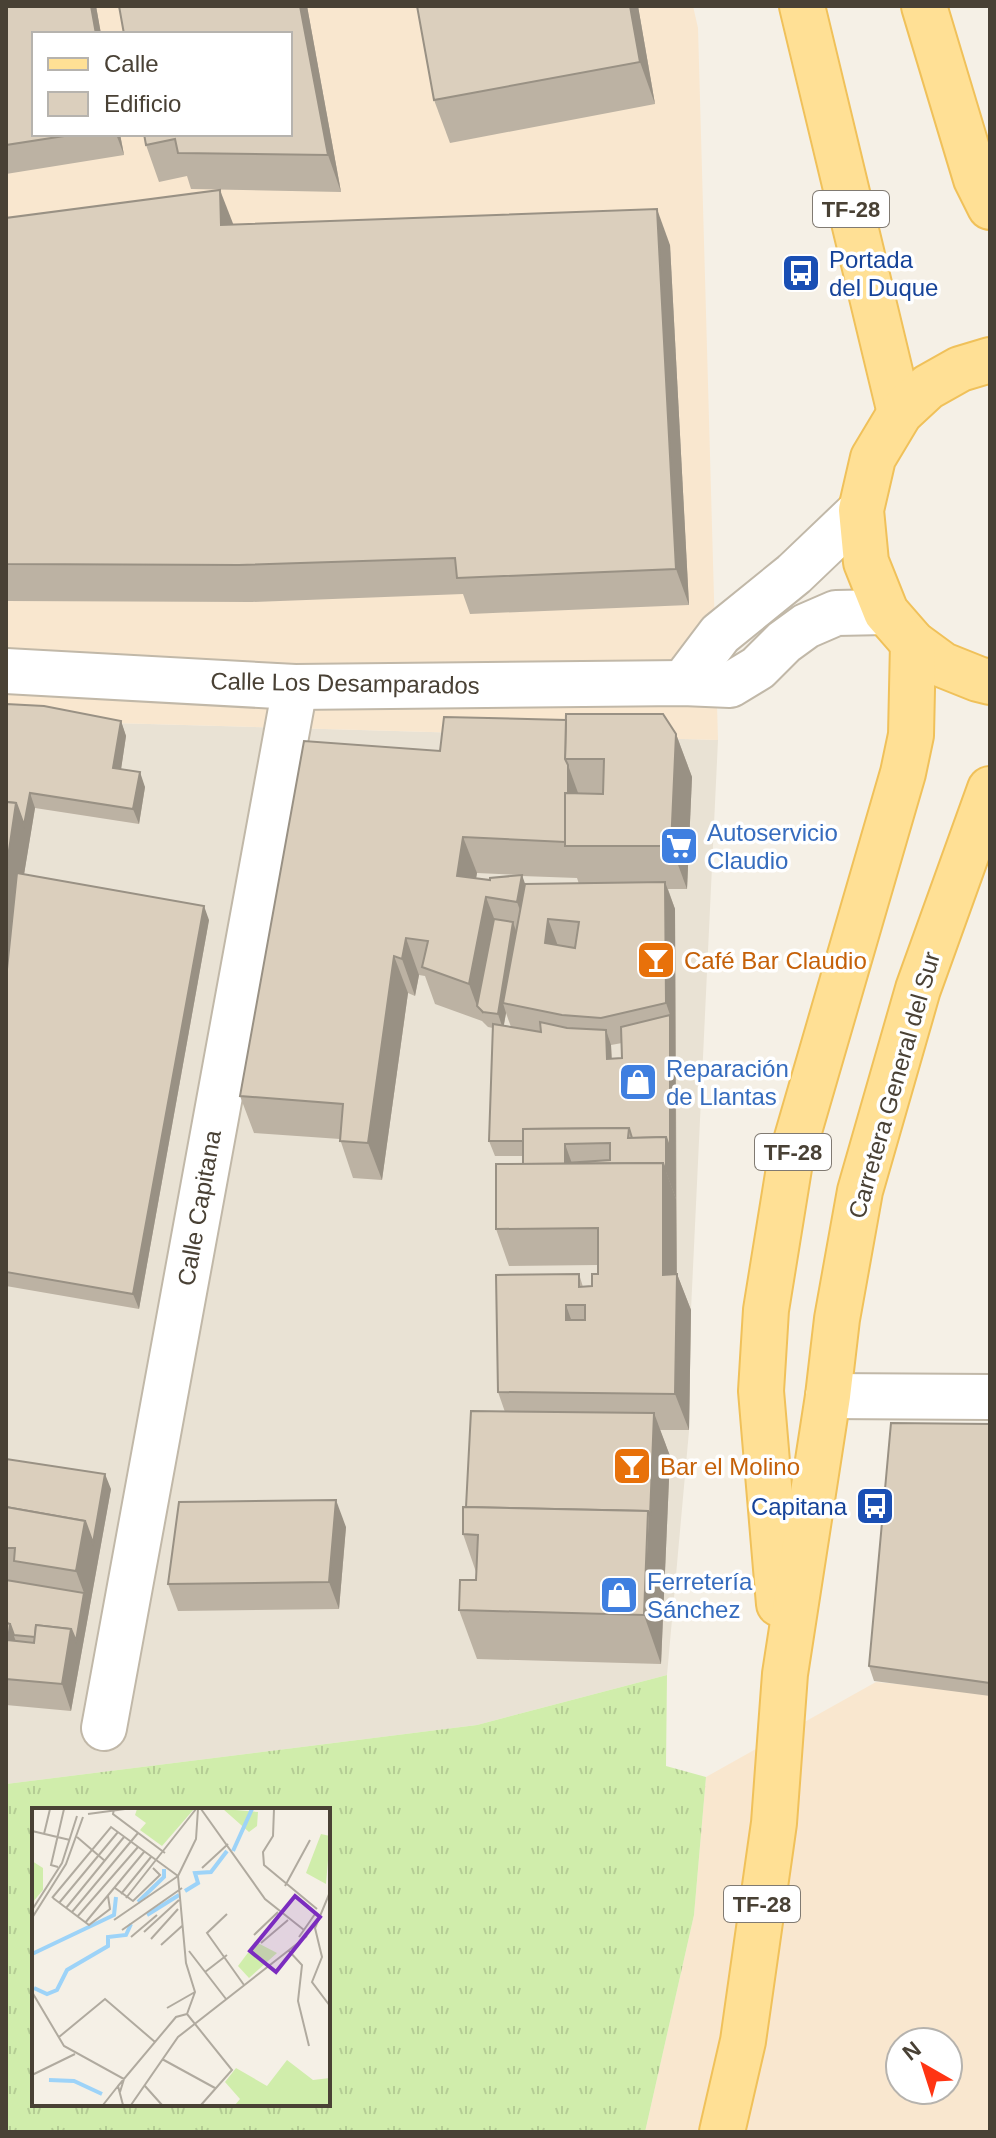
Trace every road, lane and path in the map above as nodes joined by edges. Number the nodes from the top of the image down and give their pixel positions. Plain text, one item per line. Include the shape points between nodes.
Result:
1 (802, 6) edge
2 (924, 6) edge
3 (990, 207) edge
4 (990, 360) edge
5 (900, 413) junction
6 (861, 510) junction
7 (900, 628) junction
8 (6, 671) edge
9 (990, 682) edge
10 (683, 683) junction
11 (295, 687) junction
12 (990, 789) edge
13 (828, 1396) junction
14 (990, 1397) edge
15 (785, 1674) junction
16 (104, 1728) dead end
17 (722, 2132) edge

1 - 5 main road, TF-28
2 - 3 main road via 976,179
4 - 5 main road, TF-28 via 928,387
5 - 6 main road, TF-28 via 873,458
6 - 7 main road, TF-28 via 866,562
6 - 10 street via 720,634
7 - 9 main road via 943,665
7 - 10 street, Calle Los Desamparados via 836,613 806,626 730,685
7 - 15 main road, Carretera General del Sur / TF-28 via 911,735 790,1162 766,1310 761,1391
8 - 11 street, Calle Los Desamparados
10 - 11 street, Calle Los Desamparados
11 - 16 street, Calle Capitana
12 - 13 main road, Carretera General del Sur / TF-28 via 918,989 860,1191
13 - 14 street
13 - 15 main road, Carretera General del Sur / TF-28
15 - 17 main road, Carretera General del Sur / TF-28 via 774,1823 743,2041

